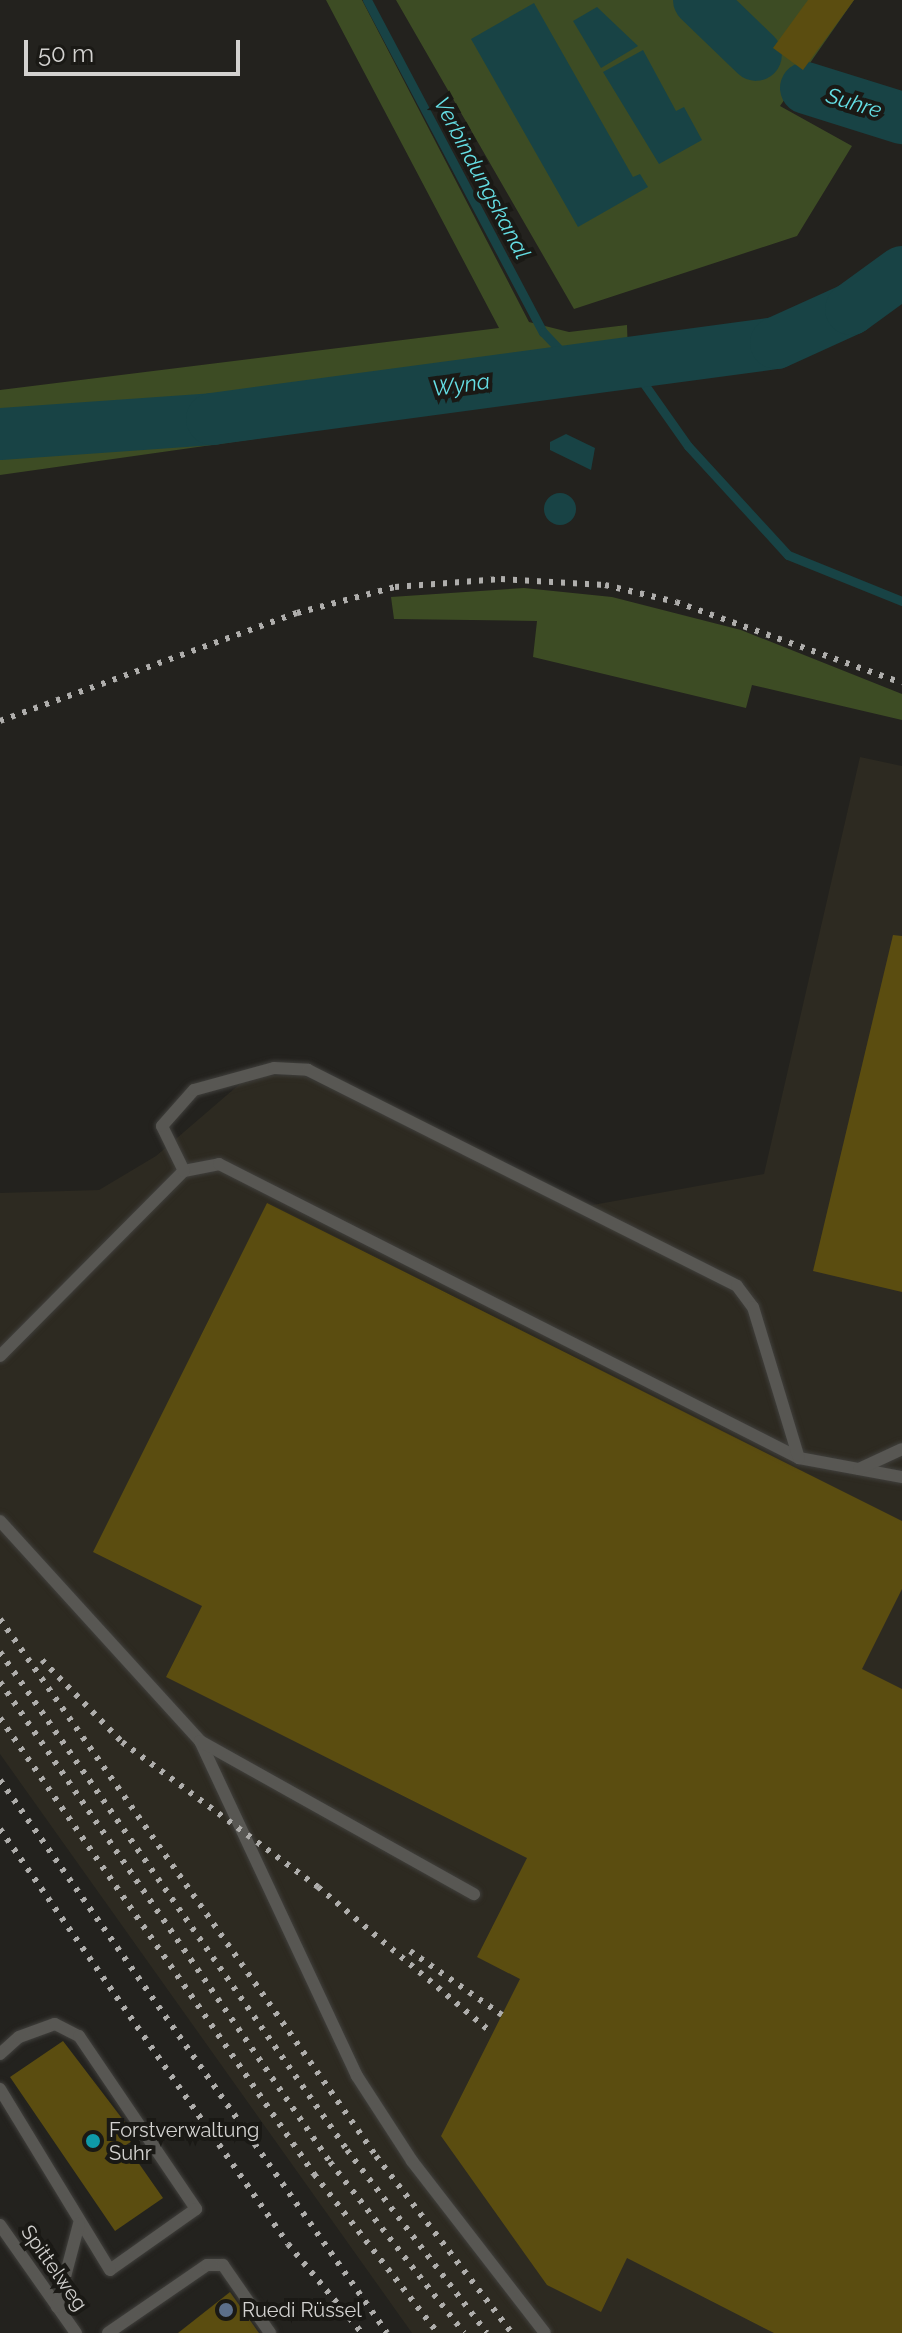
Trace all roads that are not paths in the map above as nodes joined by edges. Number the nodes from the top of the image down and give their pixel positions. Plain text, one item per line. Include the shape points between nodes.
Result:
1 (184, 1171) junction
2 (0, 1356) edge
3 (902, 1449) edge
4 (799, 1458) junction
5 (859, 1469) junction
6 (902, 1477) edge
7 (0, 1521) edge
8 (200, 1741) junction
9 (474, 1894) dead end
10 (0, 2054) edge
11 (0, 2089) edge
12 (79, 2224) junction
13 (0, 2225) edge
14 (57, 2307) junction
15 (76, 2333) edge
16 (108, 2333) edge
17 (270, 2333) edge
18 (545, 2333) edge

1 - 2 lane
1 - 4 lane via 219,1164
1 - 4 lane via 162,1126 194,1090 274,1068 308,1070 737,1286 753,1307
3 - 5 lane
4 - 5 lane
5 - 6 lane
7 - 8 lane
8 - 9 lane
8 - 18 lane via 357,2076 412,2161
10 - 12 lane via 19,2037 55,2024 79,2036 196,2209 110,2270
11 - 12 lane
12 - 14 lane
13 - 14 lane, Spittelweg
14 - 15 lane, Spittelweg
16 - 17 lane via 207,2265 223,2265

